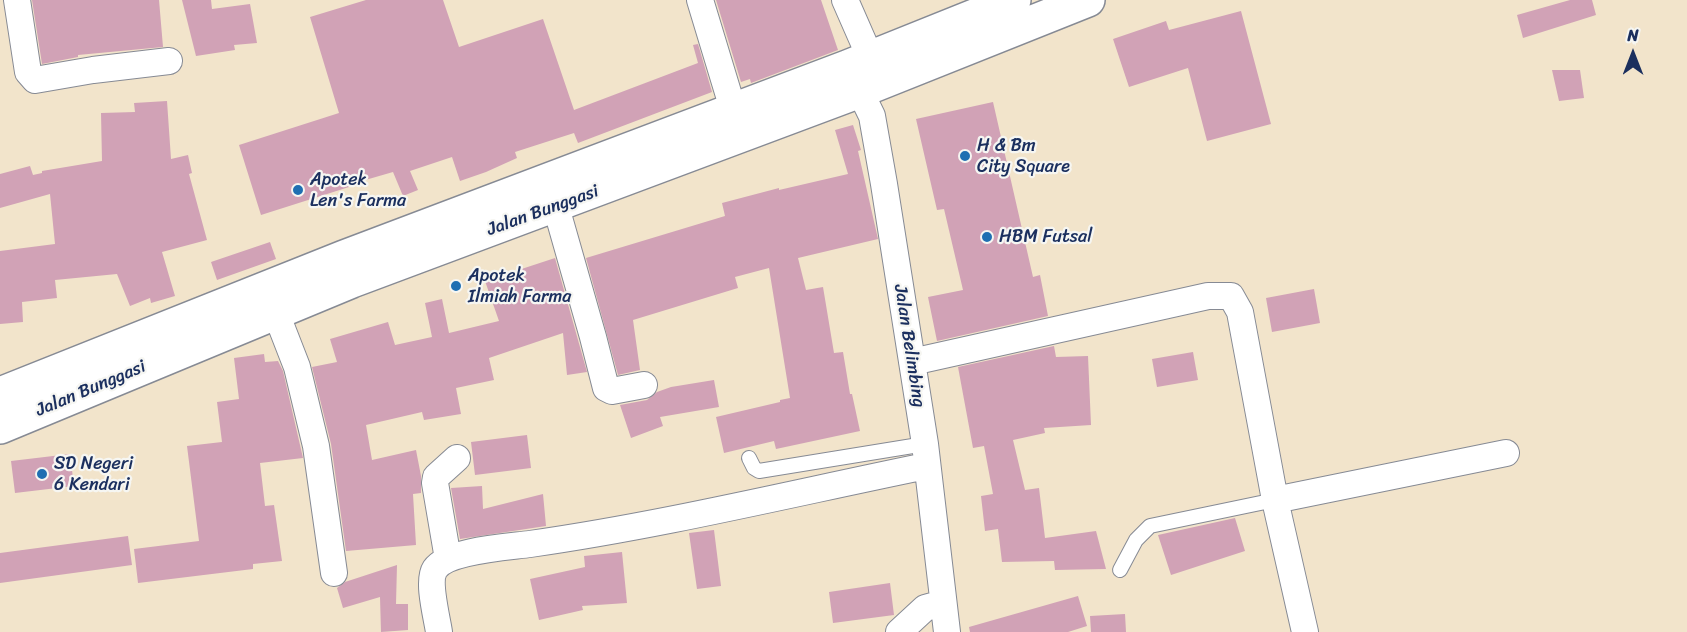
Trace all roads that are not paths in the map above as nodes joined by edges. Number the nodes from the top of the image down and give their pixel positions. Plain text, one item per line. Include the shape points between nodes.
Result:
1 (17, 0) edge
2 (700, 0) edge
3 (845, 0) edge
4 (1014, 0) edge
5 (1088, 0) edge
6 (169, 61) dead end
7 (859, 71) junction
8 (733, 109) junction
9 (556, 207) junction
10 (348, 269) junction
11 (276, 313) junction
12 (912, 362) junction
13 (644, 385) dead end
14 (0, 394) edge
15 (0, 428) edge
16 (1506, 453) dead end
17 (925, 455) junction
18 (457, 458) dead end
19 (749, 458) dead end
20 (1275, 500) junction
21 (448, 559) junction
22 (1120, 570) dead end
23 (334, 573) dead end
24 (943, 603) junction
25 (439, 632) edge
26 (899, 632) edge
27 (947, 632) edge
28 (1305, 632) edge

1 - 6 street via 28,72 35,80
2 - 8 street
3 - 7 street, Jalan Belimbing
4 - 7 highway, Jalan Bunggasi
5 - 7 highway, Jalan Bunggasi
7 - 8 highway, Jalan Bunggasi
7 - 9 highway, Jalan Bunggasi
7 - 12 street, Jalan Belimbing via 872,116
8 - 10 highway, Jalan Bunggasi
9 - 10 highway, Jalan Bunggasi
9 - 13 street via 606,388 612,391
10 - 11 highway, Jalan Bunggasi
10 - 14 highway, Jalan Bunggasi
11 - 15 highway, Jalan Bunggasi
11 - 23 street via 297,367 316,446
12 - 17 street, Jalan Belimbing
12 - 20 street via 1208,296 1231,296 1240,312
16 - 20 street
17 - 19 lane via 759,471
17 - 21 street via 597,535
17 - 24 street, Jalan Belimbing
18 - 21 street via 436,477 435,483
20 - 22 lane via 1150,526 1136,540
20 - 28 street
21 - 25 street via 435,569 433,576
24 - 26 street via 925,608
24 - 27 street, Jalan Belimbing

